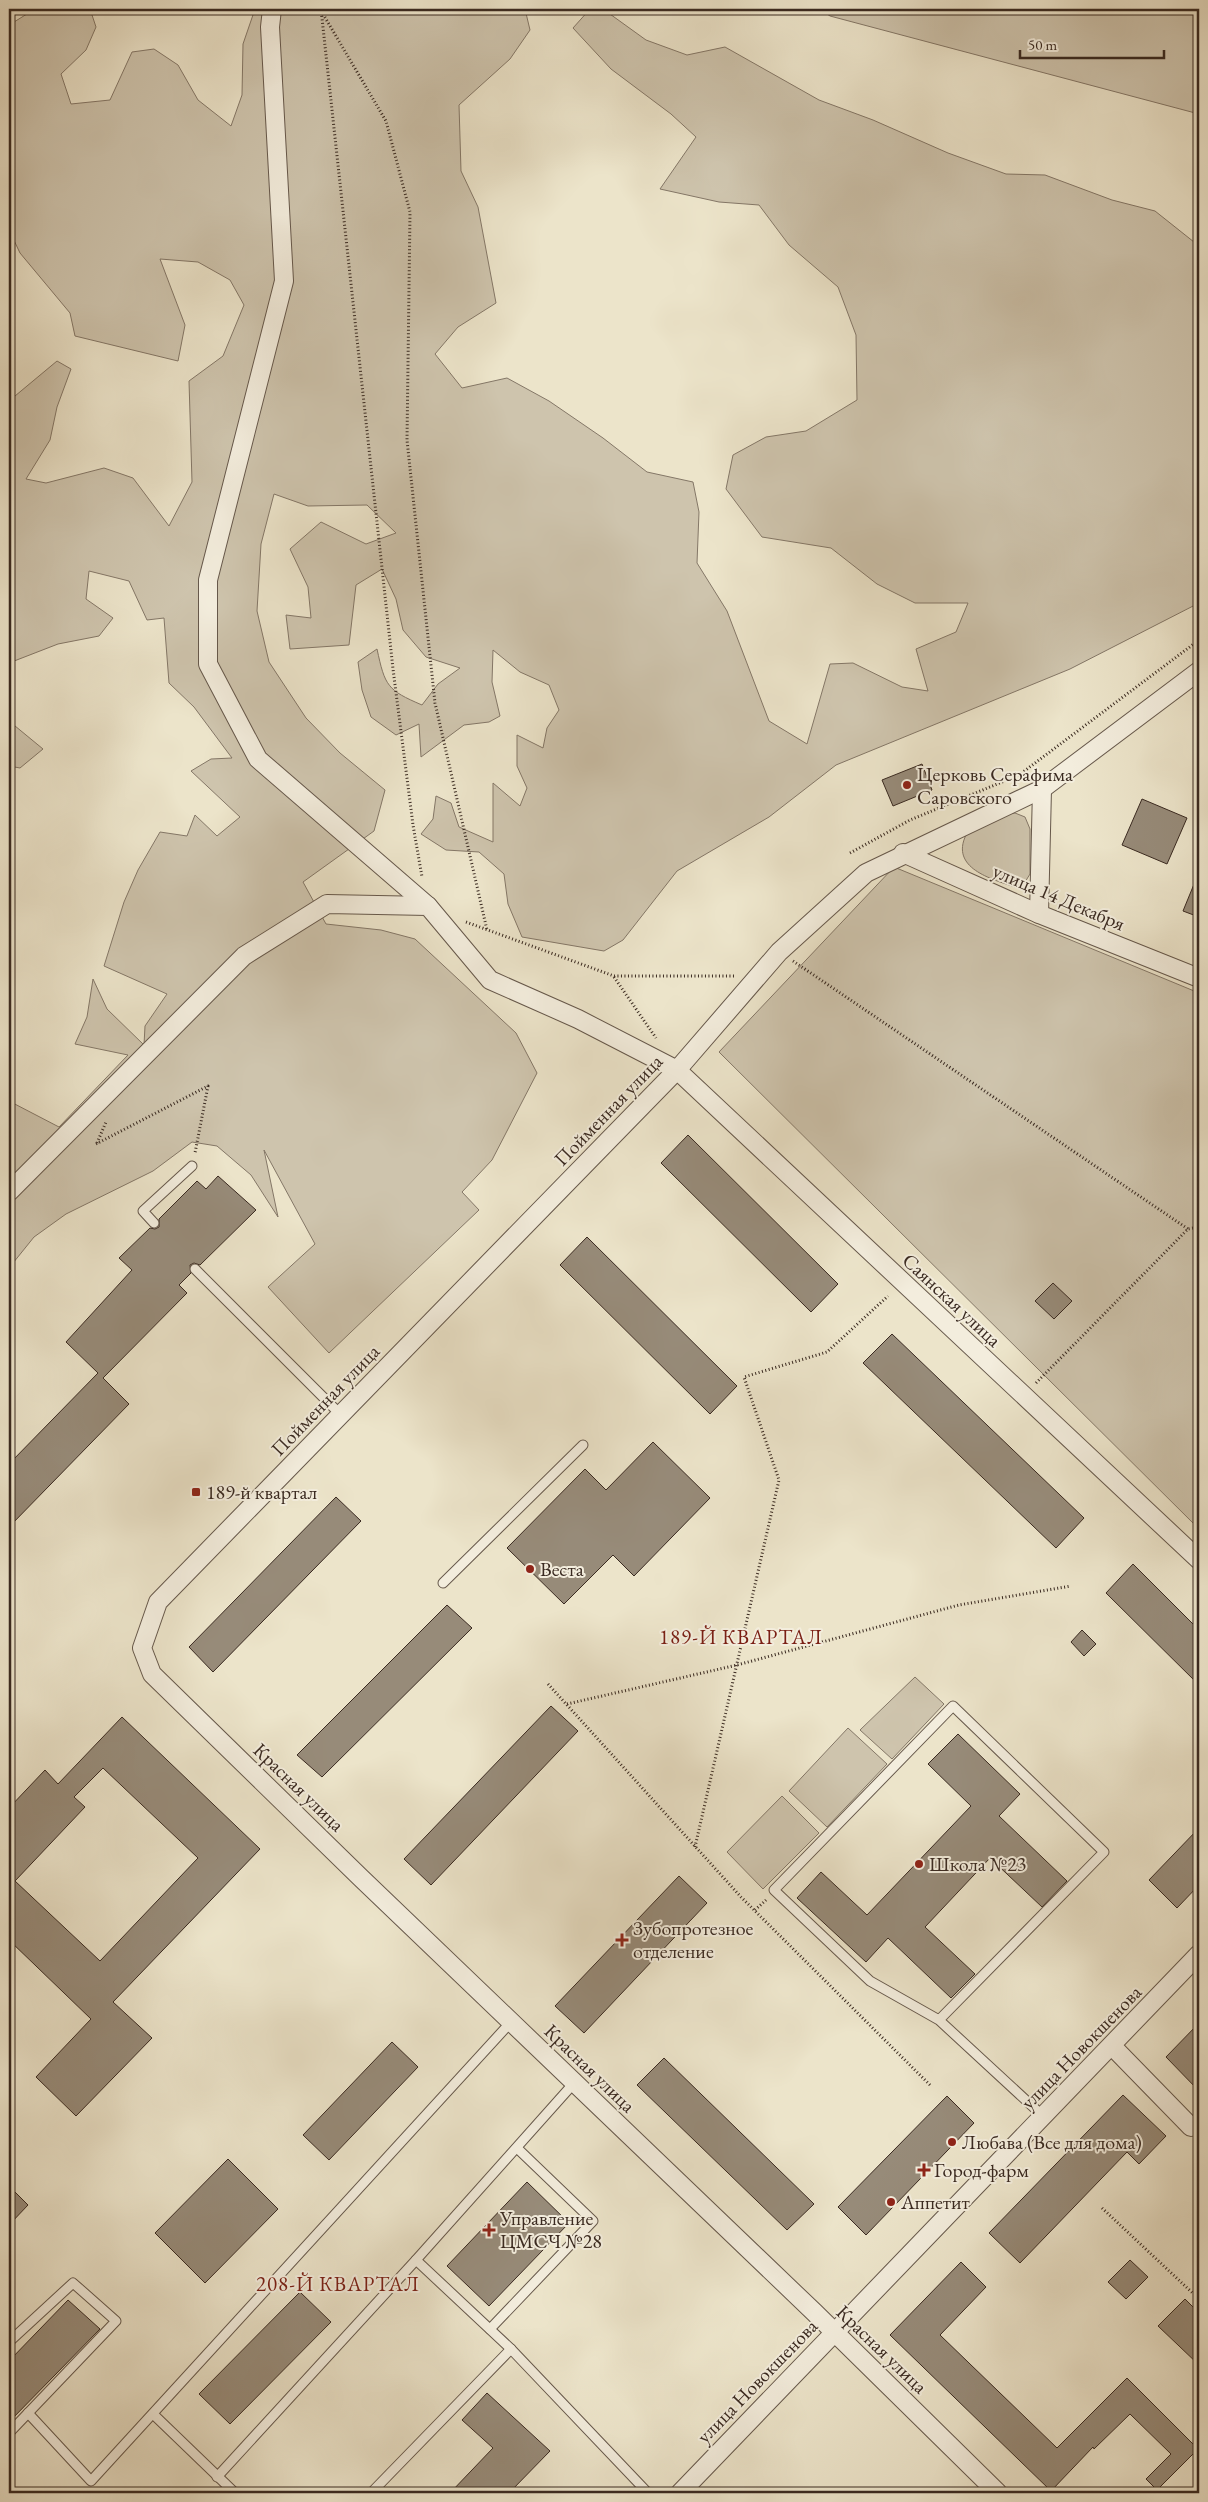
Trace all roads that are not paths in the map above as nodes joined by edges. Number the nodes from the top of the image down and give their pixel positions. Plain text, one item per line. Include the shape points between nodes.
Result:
1 (272, 9) edge
2 (1199, 670) edge
3 (1042, 789) junction
4 (903, 853) junction
5 (428, 906) junction
6 (1039, 914) junction
7 (1199, 978) edge
8 (677, 1070) junction
9 (192, 1166) road end
10 (9, 1192) edge
11 (154, 1223) dead end
12 (195, 1269) dead end
13 (340, 1414) junction
14 (583, 1445) dead end
15 (1199, 1560) edge
16 (443, 1583) dead end
17 (152, 1674) joint
18 (1199, 1954) edge
19 (938, 2020) junction
20 (511, 2022) junction
21 (1112, 2046) junction
22 (574, 2083) junction
23 (1043, 2116) junction
24 (1191, 2127) dead end
25 (517, 2148) junction
26 (416, 2260) junction
27 (490, 2329) junction
28 (834, 2331) junction
29 (9, 2342) edge
30 (511, 2349) junction
31 (28, 2413) junction
32 (153, 2414) junction
33 (9, 2433) edge
34 (217, 2477) junction
35 (235, 2493) edge
36 (371, 2493) edge
37 (648, 2493) edge
38 (680, 2493) edge
39 (998, 2493) edge

1 - 5 street, Саянская улица via 270,26 284,281 208,580 208,664 258,759
2 - 3 street, Пойменная улица
3 - 4 street, Пойменная улица
3 - 6 street
4 - 6 street, улица 14 Декабря
4 - 8 street, Пойменная улица via 866,873 779,952
5 - 8 street, Саянская улица via 490,980 578,1019
5 - 10 street via 327,904 244,956
6 - 7 street, улица 14 Декабря
8 - 13 street, Пойменная улица
8 - 15 street, Саянская улица
9 - 11 lane via 143,1211
12 - 13 lane
13 - 17 street, Пойменная улица via 158,1602 142,1648
14 - 16 lane
17 - 20 street, Красная улица
18 - 21 street, улица Новокшенова
19 - 19 lane via 870,1981 774,1890 953,1706 1104,1852
19 - 23 lane
20 - 22 street, Красная улица
20 - 32 lane
21 - 23 street, улица Новокшенова
21 - 24 street
22 - 25 lane
22 - 28 street, Красная улица
23 - 28 street, улица Новокшенова
25 - 26 lane
25 - 27 lane via 593,2221
26 - 27 lane
26 - 34 lane
27 - 30 lane
28 - 38 street, улица Новокшенова
28 - 39 street, Красная улица
29 - 31 lane via 73,2283 116,2320
30 - 36 lane
30 - 37 lane
31 - 32 lane via 91,2481
31 - 33 lane
32 - 34 lane
34 - 35 lane

